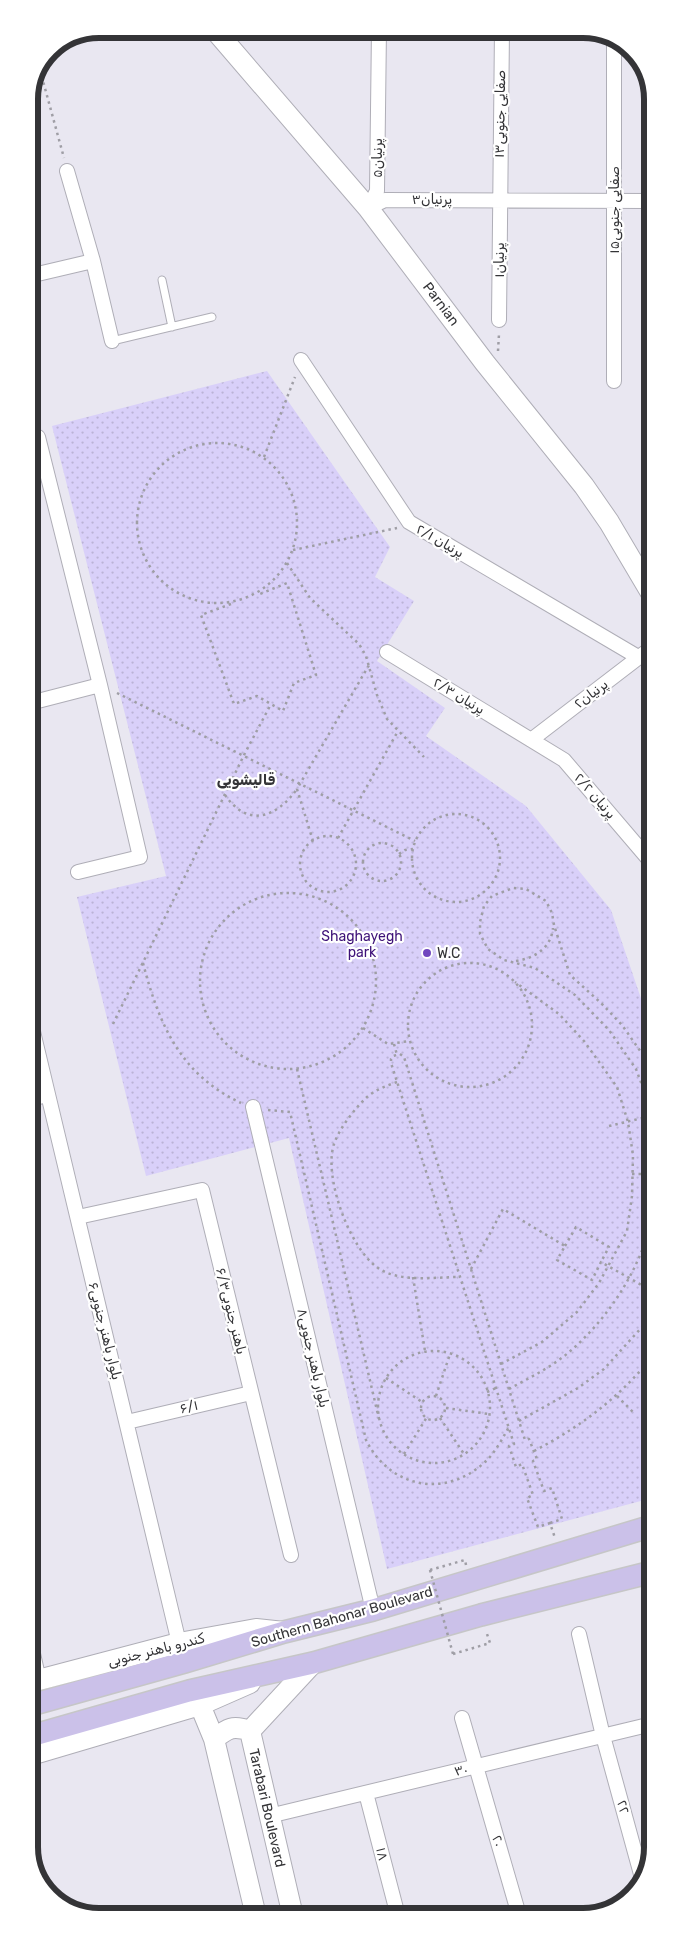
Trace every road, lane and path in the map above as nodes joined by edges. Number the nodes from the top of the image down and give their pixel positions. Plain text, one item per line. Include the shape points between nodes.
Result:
1 (221, 37) edge
2 (236, 37) edge
3 (379, 38) edge
4 (502, 38) edge
5 (614, 46) edge
6 (42, 76) edge
7 (265, 89) junction
8 (67, 171) joint
9 (499, 199) junction
10 (613, 200) junction
11 (644, 201) edge
12 (368, 208) junction
13 (93, 260) junction
14 (37, 274) edge
15 (162, 280) dead end
16 (212, 317) dead end
17 (499, 320) joint
18 (172, 327) junction
19 (112, 341) joint
20 (301, 360) joint
21 (497, 378) junction
22 (614, 381) dead end
23 (38, 437) dead end
24 (264, 457) junction
25 (413, 525) junction
26 (293, 550) junction
27 (287, 563) junction
28 (644, 581) edge
29 (257, 595) junction
30 (232, 603) junction
31 (387, 652) dead end
32 (644, 653) edge
33 (638, 658) junction
34 (369, 665) junction
35 (100, 685) junction
36 (37, 701) edge
37 (271, 704) junction
38 (398, 731) junction
39 (531, 740) junction
40 (244, 755) junction
41 (424, 757) dead end
42 (301, 783) junction
43 (297, 789) junction
44 (224, 795) junction
45 (354, 810) junction
46 (338, 838) junction
47 (312, 841) junction
48 (416, 841) junction
49 (413, 849) junction
50 (399, 854) junction
51 (644, 854) edge
52 (363, 862) junction
53 (356, 863) junction
54 (78, 872) dead end
55 (312, 888) junction
56 (487, 889) junction
57 (308, 895) junction
58 (492, 896) junction
59 (554, 925) junction
60 (515, 962) junction
61 (143, 963) junction
62 (515, 982) junction
63 (114, 1024) dead end
64 (363, 1028) junction
65 (410, 1041) junction
66 (394, 1044) junction
67 (37, 1049) edge
68 (397, 1055) junction
69 (644, 1056) edge
70 (297, 1069) junction
71 (397, 1082) junction
72 (644, 1090) edge
73 (48, 1095) junction
74 (37, 1097) edge
75 (253, 1107) junction
76 (644, 1118) edge
77 (628, 1122) junction
78 (609, 1126) dead end
79 (632, 1174) junction
80 (644, 1174) edge
81 (78, 1217) junction
82 (644, 1245) edge
83 (566, 1246) junction
84 (601, 1262) junction
85 (608, 1266) junction
86 (471, 1269) junction
87 (413, 1277) junction
88 (460, 1277) junction
89 (629, 1278) junction
90 (644, 1286) edge
91 (644, 1325) edge
92 (425, 1352) junction
93 (450, 1354) junction
94 (501, 1364) junction
95 (644, 1366) edge
96 (386, 1378) junction
97 (496, 1388) junction
98 (509, 1388) junction
99 (487, 1392) junction
100 (251, 1393) junction
101 (436, 1396) junction
102 (617, 1396) junction
103 (423, 1402) junction
104 (445, 1408) junction
105 (632, 1412) dead end
106 (489, 1414) junction
107 (427, 1417) junction
108 (440, 1418) junction
109 (379, 1419) junction
110 (519, 1421) junction
111 (127, 1422) junction
112 (509, 1427) junction
113 (534, 1451) junction
114 (404, 1454) junction
115 (464, 1454) junction
116 (550, 1523) junction
117 (644, 1528) edge
118 (561, 1553) junction
119 (290, 1555) dead end
120 (465, 1560) dead end
121 (644, 1574) edge
122 (373, 1610) junction
123 (284, 1632) junction
124 (580, 1634) dead end
125 (179, 1643) junction
126 (490, 1643) dead end
127 (312, 1663) junction
128 (275, 1672) junction
129 (37, 1680) edge
130 (37, 1703) edge
131 (200, 1705) junction
132 (462, 1718) dead end
133 (644, 1726) edge
134 (250, 1731) junction
135 (603, 1736) junction
136 (214, 1738) junction
137 (37, 1741) edge
138 (37, 1741) edge
139 (476, 1766) junction
140 (366, 1793) junction
141 (269, 1816) junction
142 (639, 1869) edge
143 (254, 1908) edge
144 (291, 1908) edge
145 (396, 1908) edge
146 (517, 1908) edge

1 - 7 street, Parnian
2 - 7 street
3 - 12 street, پرنیان۵ via 377,191
4 - 9 street, صفایی جنوبی۱۳
5 - 10 street, صفایی جنوبی۱۵
6 - 8 path
7 - 12 street, Parnian
8 - 13 street
9 - 10 street, پرنیان۳
9 - 12 street, پرنیان۳ via 385,200
9 - 17 street, پرنیان۱
10 - 11 street, پرنیان۳
10 - 22 street, صفایی جنوبی۱۵
12 - 21 street, Parnian
13 - 14 street
13 - 19 street
15 - 18 lane
16 - 18 lane
17 - 21 path
18 - 19 lane
20 - 24 path
20 - 25 street, پرنیان ۲/۱
21 - 28 street, Parnian via 584,486
23 - 35 street
24 - 26 path via 286,480 296,504 298,531
24 - 30 path via 246,447 220,442 192,445 169,458 150,478 139,502 137,530 144,556 159,579 181,595 206,603
25 - 26 path
25 - 33 street, پرنیان ۲/۱
26 - 27 path
27 - 29 path via 277,578
27 - 34 path via 310,598 358,644
29 - 30 path
29 - 37 path via 287,584 316,674 294,683 283,711
30 - 37 path via 201,615 234,704 257,696
31 - 39 street, پرنیان ۲/۳
32 - 33 street, پرنیان۲
33 - 39 street, پرنیان۲
34 - 38 path via 387,719
34 - 42 path
35 - 36 street
35 - 40 path
35 - 54 street via 140,857
37 - 40 path
38 - 41 path
38 - 45 path
39 - 51 street, پرنیان ۲/۲ via 564,760
40 - 42 path
40 - 44 path
42 - 43 path
42 - 45 path
43 - 44 path via 276,811 259,816 237,810
43 - 47 path
44 - 61 path
45 - 46 path
45 - 48 path
46 - 47 path via 323,836
46 - 53 path via 354,852
47 - 55 path via 302,854 300,863 305,881
48 - 49 path
48 - 56 path via 423,828 434,819 448,814 476,818 488,827 500,853 499,868
49 - 50 path
49 - 56 path via 414,870 430,893 443,900 457,902 472,900
50 - 52 path via 388,844 376,844 366,852
50 - 52 path via 400,870 386,881 368,875
52 - 53 path
53 - 55 path via 353,878 340,890 330,893
55 - 57 path
56 - 58 path
57 - 64 path via 324,899 348,915 366,938 376,966 376,996
57 - 70 path via 295,892 266,894 239,905 218,925 204,950 198,979 203,1008 216,1034 238,1054 265,1067
58 - 59 path via 513,888 526,889 546,902
58 - 60 path via 481,914 480,934 495,955
59 - 60 path via 553,934 542,952
59 - 69 path via 570,975 622,1025
60 - 72 path via 536,968 574,995 609,1030 636,1069
61 - 63 path
61 - 75 path via 158,1013 169,1038 184,1059 222,1094
62 - 65 path via 498,970 478,963 457,964 438,972 422,985 412,1003 408,1024
62 - 65 path via 527,999 532,1019 531,1039 524,1058 511,1073 494,1084 474,1088 454,1086 435,1077 420,1063
62 - 77 path via 559,1014 584,1040 616,1088
64 - 66 path via 383,1042
64 - 70 path via 348,1047 323,1063
65 - 66 path
66 - 68 path
67 - 73 street, بلوار باهنر جنوبی۶
68 - 71 path via 391,1063
68 - 86 path via 404,1057
70 - 109 path
71 - 87 path via 382,1087 367,1098 342,1127 334,1145 332,1167 339,1207 349,1233 377,1268 392,1275
71 - 88 path
73 - 74 street
73 - 81 street, بلوار باهنر جنوبی۶
75 - 112 path via 290,1112 366,1440 376,1457 404,1478 431,1485 458,1480 486,1461
75 - 122 street, ۸بلوار باهنر جنوبی
76 - 77 path
77 - 78 path
77 - 79 path
79 - 80 path
79 - 85 path via 627,1231
81 - 100 street, ۶/۳باهنر جنوبی via 202,1190
81 - 111 street, بلوار باهنر جنوبی۶
82 - 89 path
83 - 84 path via 576,1228 610,1247
83 - 84 path via 557,1260 592,1280
83 - 86 path via 504,1209
84 - 85 path
85 - 89 path
85 - 94 path via 578,1312 542,1342
86 - 94 path
87 - 88 path
87 - 92 path
88 - 97 path
89 - 90 path
89 - 98 path via 605,1314 567,1354
91 - 110 path via 604,1369 578,1388
92 - 93 path
92 - 96 path via 406,1358
93 - 99 path via 473,1367
93 - 101 path
94 - 98 path
95 - 102 path
96 - 103 path
96 - 109 path via 378,1401
97 - 99 path
97 - 112 path
98 - 110 path
99 - 106 path
100 - 111 street, ۶/۱
100 - 119 street, ۶/۳باهنر جنوبی
101 - 103 path via 427,1397
101 - 104 path
102 - 105 path
102 - 113 path via 573,1429
103 - 107 path via 422,1411
104 - 106 path
104 - 108 path
106 - 115 path via 481,1437
107 - 108 path
107 - 114 path
108 - 115 path
109 - 114 path via 385,1436
110 - 113 path via 525,1440 529,1439
111 - 125 street, بلوار باهنر جنوبی۶
112 - 116 path via 514,1444 509,1446 516,1467 522,1464 533,1495 527,1498 538,1527
113 - 116 path via 537,1459 533,1461 544,1491 552,1488 562,1519
114 - 115 path via 413,1460 432,1463
116 - 118 path
117 - 118 main road, Southern Bahonar Boulevard
118 - 122 main road, Southern Bahonar Boulevard
120 - 126 path, bridge via 430,1570 453,1654
121 - 127 main road via 481,1615
122 - 123 main road, Southern Bahonar Boulevard
123 - 125 street, کندرو باهنر جنوبی via 256,1629
123 - 130 main road, Southern Bahonar Boulevard
124 - 135 street, ۲۲
125 - 129 street, کندرو باهنر جنوبی
127 - 128 main road
127 - 134 street, Tarabari Boulevard
128 - 131 street
128 - 137 main road via 189,1691
131 - 136 street
131 - 138 street
132 - 139 street, ۲۰
133 - 135 street, ۳۰
134 - 136 street via 238,1727
134 - 141 street, Tarabari Boulevard
135 - 139 street, ۳۰
135 - 142 street, ۲۲
136 - 143 street
139 - 140 street, ۳۰
139 - 146 street, ۲۰
140 - 141 street, ۳۰
140 - 145 street, ۱۸
141 - 144 street, Tarabari Boulevard

